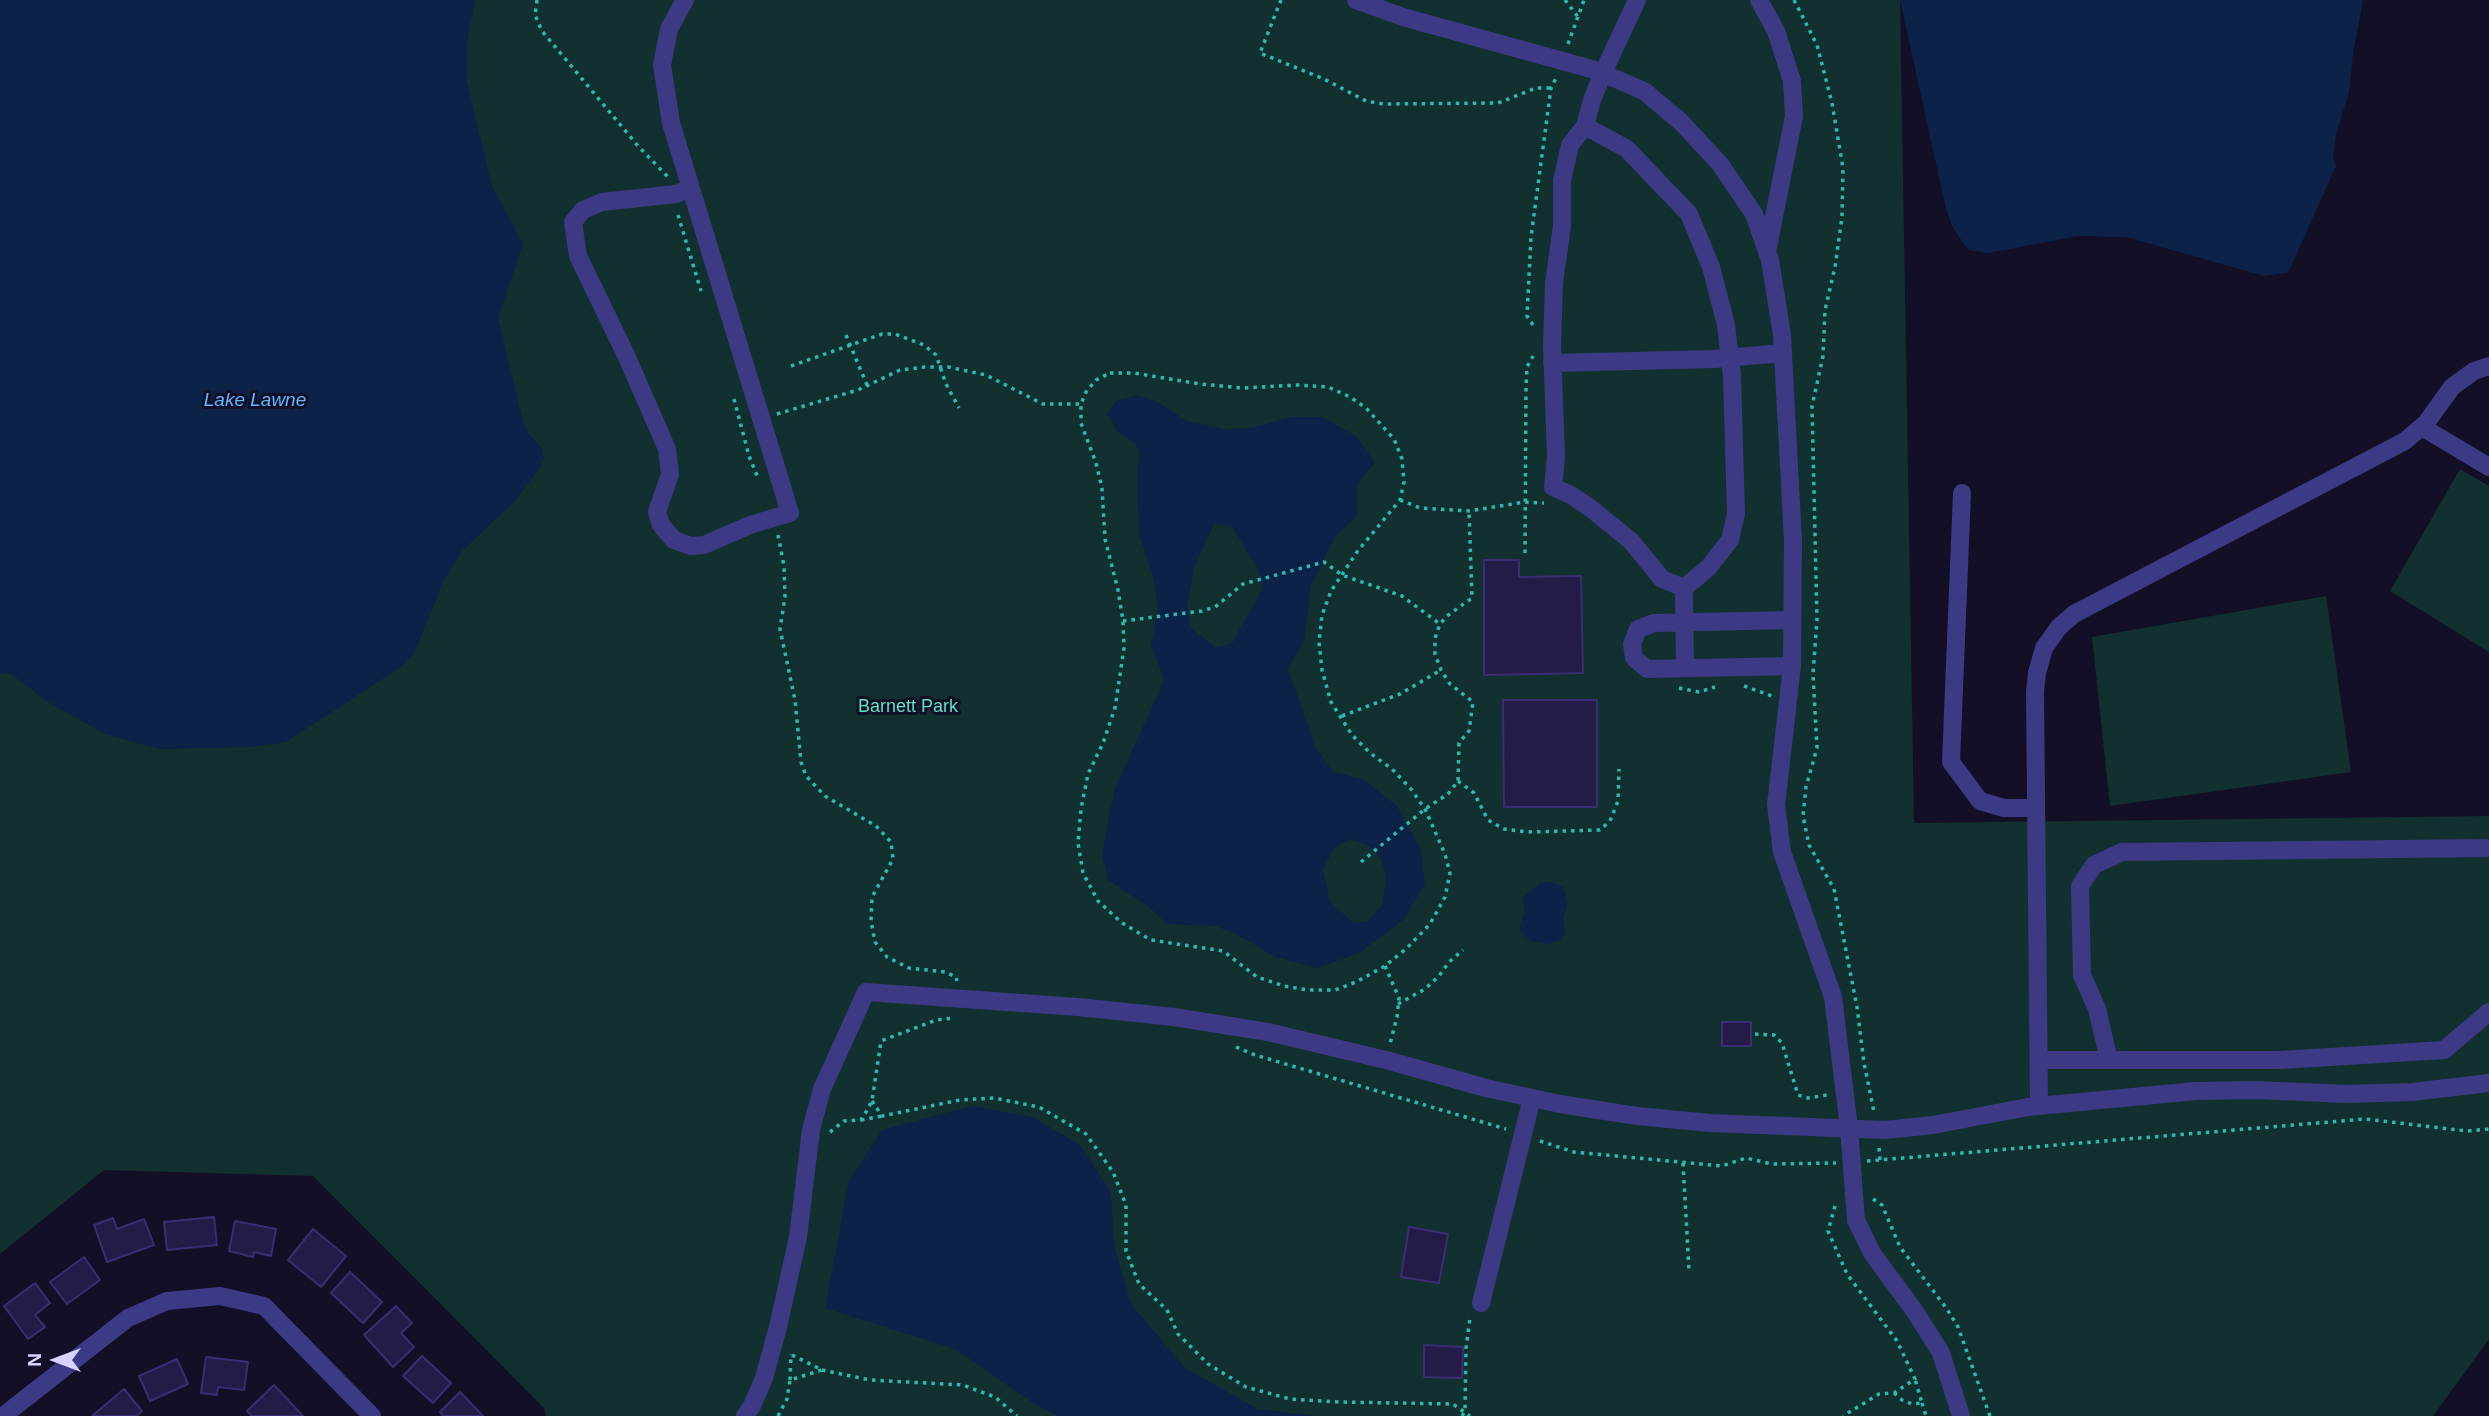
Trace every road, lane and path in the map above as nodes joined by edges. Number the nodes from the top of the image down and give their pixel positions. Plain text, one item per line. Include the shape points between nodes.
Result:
1 (685, 0) edge
2 (1281, 0) edge
3 (1356, 0) edge
4 (1565, 0) edge
5 (1637, 0) edge
6 (1759, 0) edge
7 (1794, 0) edge
8 (1578, 17) dead end
9 (1603, 73) junction
10 (1551, 88) dead end
11 (1586, 126) junction
12 (691, 188) junction
13 (1767, 252) junction
14 (846, 335) dead end
15 (851, 344) junction
16 (1783, 353) junction
17 (1730, 358) junction
18 (1552, 363) junction
19 (791, 366) dead end
20 (2489, 366) edge
21 (942, 367) junction
22 (867, 386) junction
23 (1081, 404) junction
24 (959, 408) dead end
25 (761, 418) junction
26 (741, 424) dead end
27 (2422, 426) junction
28 (2489, 467) edge
29 (1962, 494) dead end
30 (1400, 500) junction
31 (1547, 503) dead end
32 (1469, 511) junction
33 (1342, 575) junction
34 (1684, 588) junction
35 (1792, 620) junction
36 (1123, 621) junction
37 (1685, 622) junction
38 (1440, 624) junction
39 (1792, 666) junction
40 (1685, 668) junction
41 (1441, 670) junction
42 (1724, 684) dead end
43 (1742, 685) dead end
44 (1674, 688) dead end
45 (1788, 699) junction
46 (1341, 716) junction
47 (1619, 768) dead end
48 (1458, 781) junction
49 (1425, 808) junction
50 (2036, 808) junction
51 (2489, 848) edge
52 (1361, 862) dead end
53 (1463, 950) dead end
54 (1385, 966) junction
55 (1398, 1004) junction
56 (2489, 1012) edge
57 (957, 1018) dead end
58 (1755, 1034) dead end
59 (1234, 1046) dead end
60 (1386, 1060) junction
61 (2039, 1060) junction
62 (2109, 1060) junction
63 (2489, 1083) edge
64 (1871, 1088) junction
65 (1844, 1093) junction
66 (1532, 1098) junction
67 (872, 1101) junction
68 (2039, 1107) junction
69 (882, 1116) junction
70 (861, 1121) junction
71 (1849, 1128) junction
72 (1877, 1129) junction
73 (2489, 1129) edge
74 (1523, 1135) junction
75 (828, 1141) dead end
76 (1881, 1160) junction
77 (1683, 1163) junction
78 (1854, 1164) junction
79 (1835, 1175) dead end
80 (1870, 1196) dead end
81 (1837, 1199) dead end
82 (1689, 1270) dead end
83 (1476, 1308) joint
84 (791, 1341) dead end
85 (791, 1355) junction
86 (822, 1370) junction
87 (1915, 1379) junction
88 (790, 1380) junction
89 (1894, 1393) junction
90 (1922, 1403) junction
91 (1463, 1414) edge
92 (368, 1415) edge
93 (3, 1416) edge
94 (745, 1416) edge
95 (778, 1416) edge
96 (1017, 1416) edge
97 (1470, 1416) edge
98 (1843, 1416) edge
99 (1926, 1416) edge
100 (1961, 1416) edge
101 (1990, 1416) edge

1 - 12 street via 669,29 663,65 671,124
2 - 10 path via 1260,53 1366,101 1498,103 1536,88
3 - 9 street
4 - 8 path
5 - 9 street
6 - 13 street via 1776,31 1792,81 1794,116
7 - 64 path via 1817,45 1843,167 1842,217 1812,406 1817,748 1803,816 1809,845 1833,889
9 - 11 street
9 - 13 street via 1644,91 1720,164 1754,214
11 - 17 street via 1627,149 1689,214 1711,267
11 - 18 street via 1570,145 1562,181
12 - 25 street
12 - 25 street via 664,196 602,202 583,210 573,222 578,256 667,449 670,474 657,512 674,540 704,545 790,513
13 - 16 street
14 - 15 path
15 - 19 path
15 - 21 path via 895,334 924,345
15 - 22 path
16 - 17 street
16 - 35 street via 1793,541
17 - 18 street
17 - 34 street via 1736,514 1730,540
18 - 34 street via 1553,487 1589,507 1631,541 1662,579
20 - 27 street via 2474,370 2452,387
21 - 22 path via 900,370
21 - 23 path via 986,375 1043,404
21 - 24 path
22 - 25 path
23 - 30 path via 1096,380 1110,373 1243,388 1328,387 1366,408 1394,439 1402,458
23 - 36 path via 1081,423 1102,488 1105,539
25 - 26 path
27 - 28 street
27 - 50 street via 2405,441 2074,614 2059,627 2044,648 2036,673
29 - 50 street via 1951,762 1980,801 2004,808
30 - 32 path via 1420,508
30 - 33 path
31 - 32 path
32 - 38 path via 1472,598
33 - 36 path via 1324,562 1243,584 1215,607 1202,611
33 - 38 path via 1402,596
33 - 46 path via 1322,615 1319,642 1321,670 1331,702
34 - 37 street
35 - 37 street
35 - 39 street
36 - 54 path via 1115,708 1088,774 1081,808 1078,843 1083,873 1098,901 1150,940 1223,951 1257,977 1284,986 1335,990
37 - 40 street
37 - 40 street via 1654,623 1638,629 1632,643 1634,658 1647,669
38 - 41 path via 1435,654
39 - 40 street
39 - 45 street
41 - 46 path via 1399,694
41 - 48 path via 1450,684 1473,702 1469,731 1459,743
42 - 44 path via 1699,692
43 - 45 path
45 - 65 street via 1776,805 1782,852 1833,997
46 - 49 path via 1352,735 1392,769
47 - 48 path via 1618,800 1610,821 1600,830 1504,829 1488,820 1474,793
48 - 49 path via 1448,794
49 - 52 path
49 - 54 path via 1450,873 1445,897 1430,924
50 - 61 street
51 - 62 street via 2122,852 2094,864 2080,886 2082,975 2097,1009
53 - 55 path via 1425,989
54 - 55 path
55 - 60 path
56 - 62 street via 2444,1050 2280,1060
57 - 67 path via 936,1020 881,1041
58 - 65 path via 1774,1035 1782,1043 1798,1095
59 - 74 path
60 - 66 street
60 - 94 street via 1268,1032 1174,1017 866,992 822,1089 811,1130 799,1237 778,1327 764,1378
61 - 62 street
61 - 68 street
63 - 68 street via 2347,1094 2196,1091
64 - 65 path
64 - 72 path
65 - 71 street
66 - 71 street via 1710,1123
66 - 74 street
67 - 69 path
67 - 70 path
68 - 72 street via 1933,1125
69 - 70 path
69 - 91 path via 994,1098 1040,1107 1086,1135 1113,1172 1126,1205 1126,1251 1139,1284 1167,1310 1178,1334 1209,1363 1246,1387 1290,1399 1436,1402 1453,1404
70 - 75 path via 845,1121 831,1131
71 - 72 street
71 - 78 street
72 - 76 path
73 - 76 path via 2467,1131 2365,1119
74 - 77 path via 1574,1152
74 - 83 street
76 - 78 path
77 - 78 path via 1722,1166 1746,1158 1772,1164
77 - 82 path
78 - 79 path
78 - 100 street via 1856,1220 1872,1253 1941,1353
80 - 101 path via 1882,1205 1900,1247 1958,1328
81 - 87 path via 1828,1231 1847,1274 1897,1341
83 - 91 path via 1466,1348
84 - 85 path
85 - 86 path
85 - 88 path
86 - 88 path
86 - 96 path via 870,1380 963,1385 995,1397
87 - 89 path
87 - 90 path
88 - 95 path
89 - 90 path via 1912,1404
89 - 98 path via 1880,1394
90 - 99 path
91 - 97 path
92 - 93 street via 264,1306 220,1296 167,1301 128,1318

